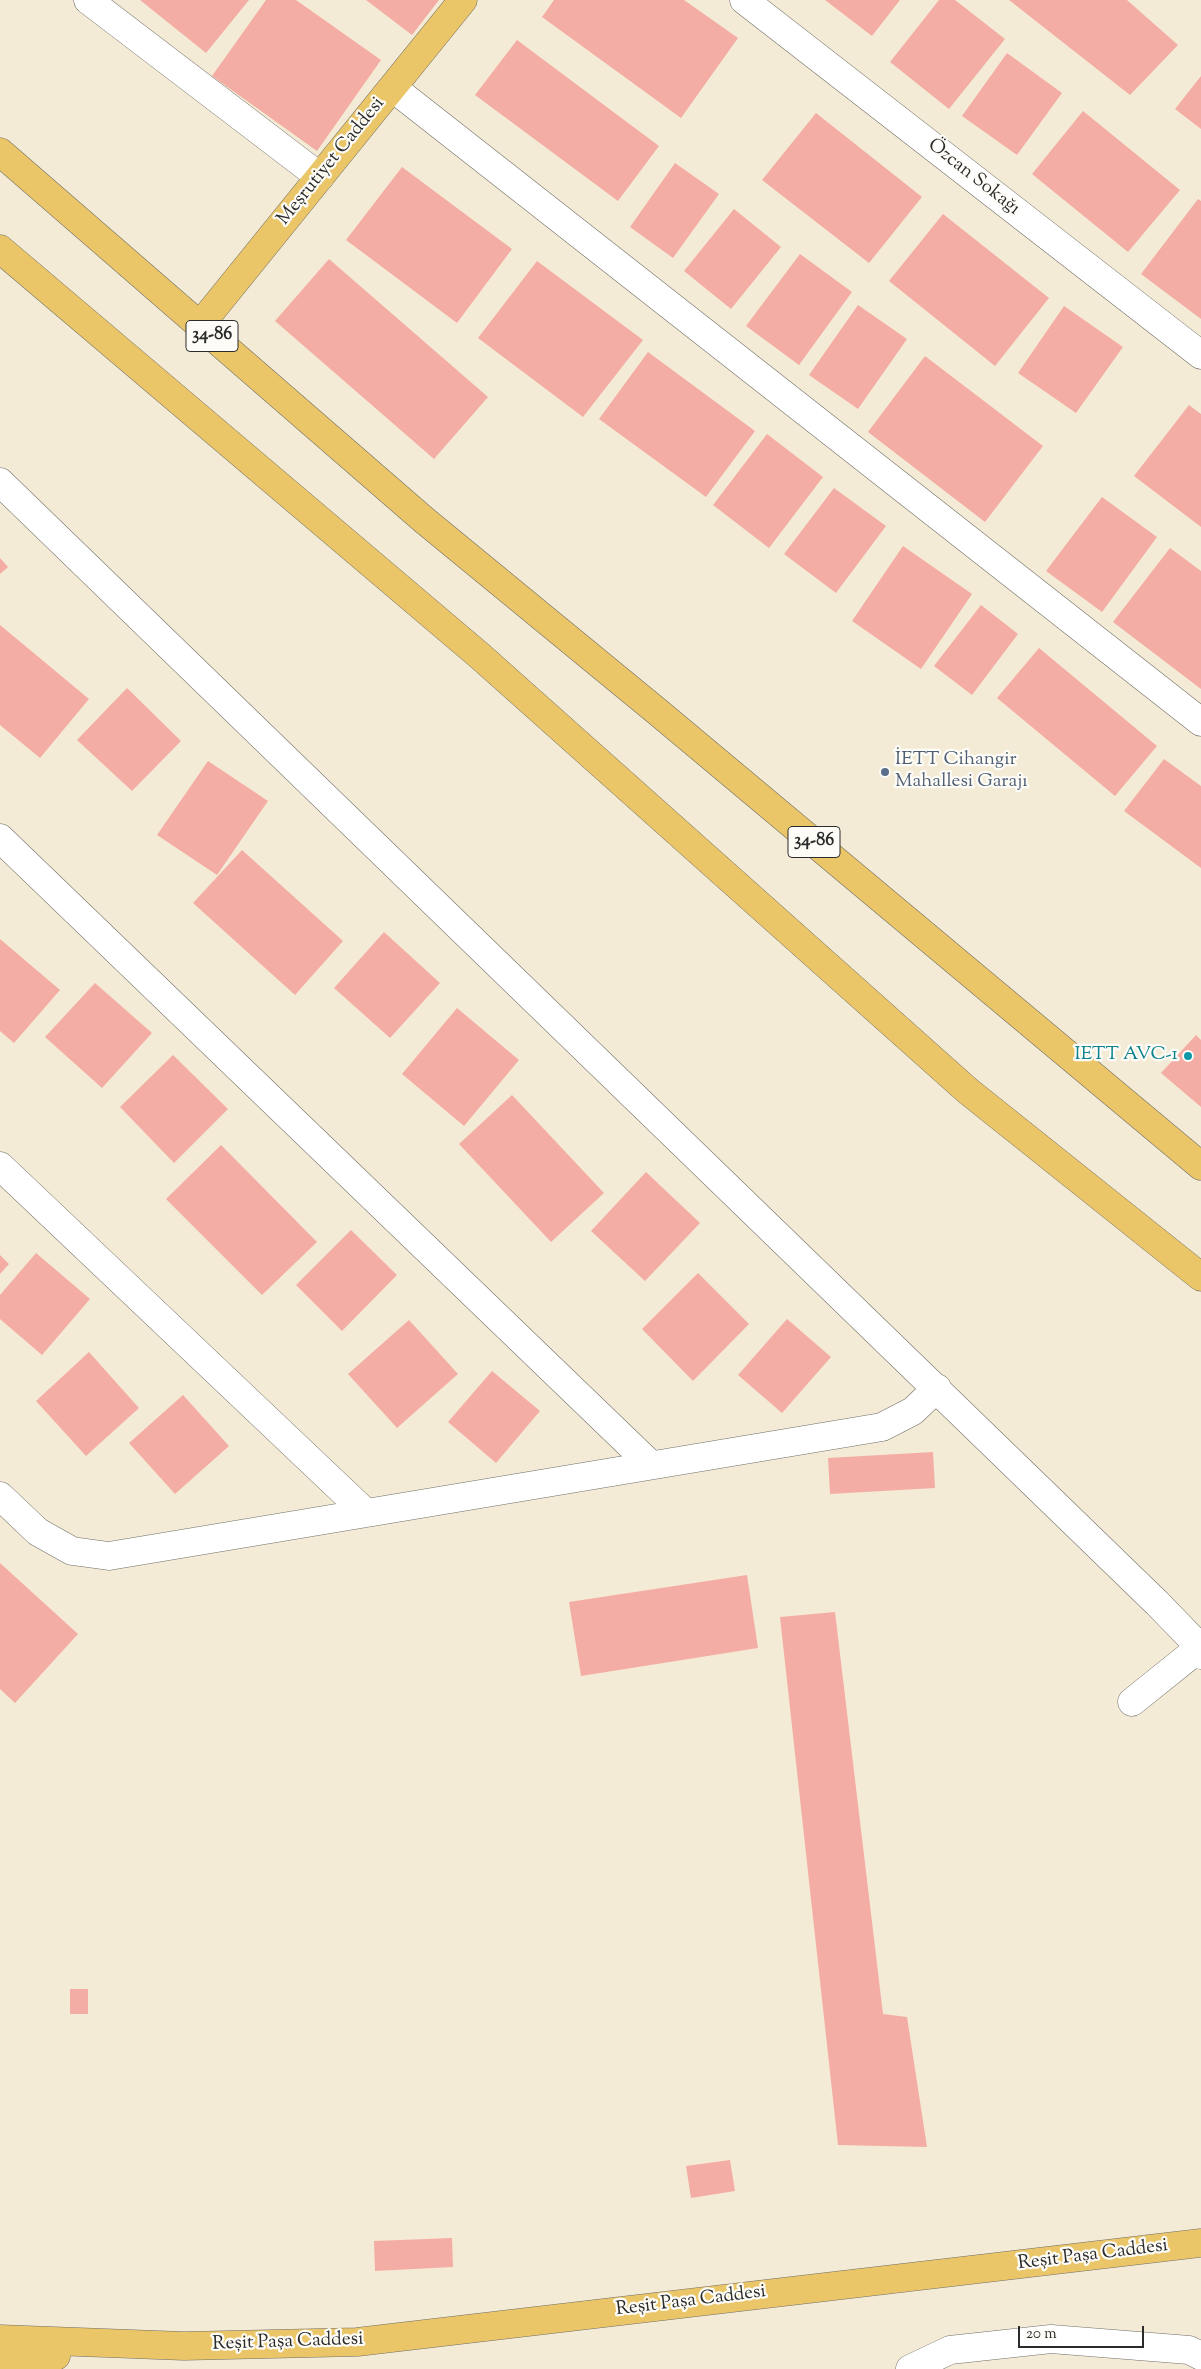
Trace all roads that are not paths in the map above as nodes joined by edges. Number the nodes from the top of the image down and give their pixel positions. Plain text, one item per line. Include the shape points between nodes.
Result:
1 (88, 0) edge
2 (464, 0) edge
3 (744, 0) edge
4 (392, 88) junction
5 (0, 152) edge
6 (320, 177) junction
7 (0, 249) edge
8 (200, 325) junction
9 (1201, 355) edge
10 (0, 482) edge
11 (1201, 722) edge
12 (0, 838) edge
13 (0, 1166) edge
14 (1201, 1166) edge
15 (1201, 1277) edge
16 (937, 1388) junction
17 (651, 1465) junction
18 (0, 1496) edge
19 (366, 1513) junction
20 (1200, 1652) edge
21 (1132, 1702) dead end
22 (1201, 2243) edge
23 (0, 2339) edge
24 (180, 2346) junction
25 (1201, 2356) edge
26 (0, 2361) edge
27 (910, 2369) edge

1 - 6 street
2 - 4 main road, Meşrutiyet Caddesi
3 - 9 street, Özcan Sokağı
4 - 6 main road, Meşrutiyet Caddesi
4 - 11 street
5 - 8 main road, 34-86
6 - 8 main road, Meşrutiyet Caddesi
7 - 15 main road via 480,656 968,1091
8 - 14 main road, 34-86 via 424,520
10 - 16 street
12 - 17 street
13 - 19 street
16 - 17 street via 913,1411 882,1427
16 - 20 street via 1157,1602 1194,1640
17 - 19 street
18 - 19 street via 38,1532 72,1551 109,1556
20 - 21 street
22 - 24 main road, Reşit Paşa Caddesi via 357,2342
23 - 24 main road, Reşit Paşa Caddesi
24 - 26 main road, Reşit Paşa Caddesi
25 - 27 street via 1189,2350 1051,2339 950,2350

